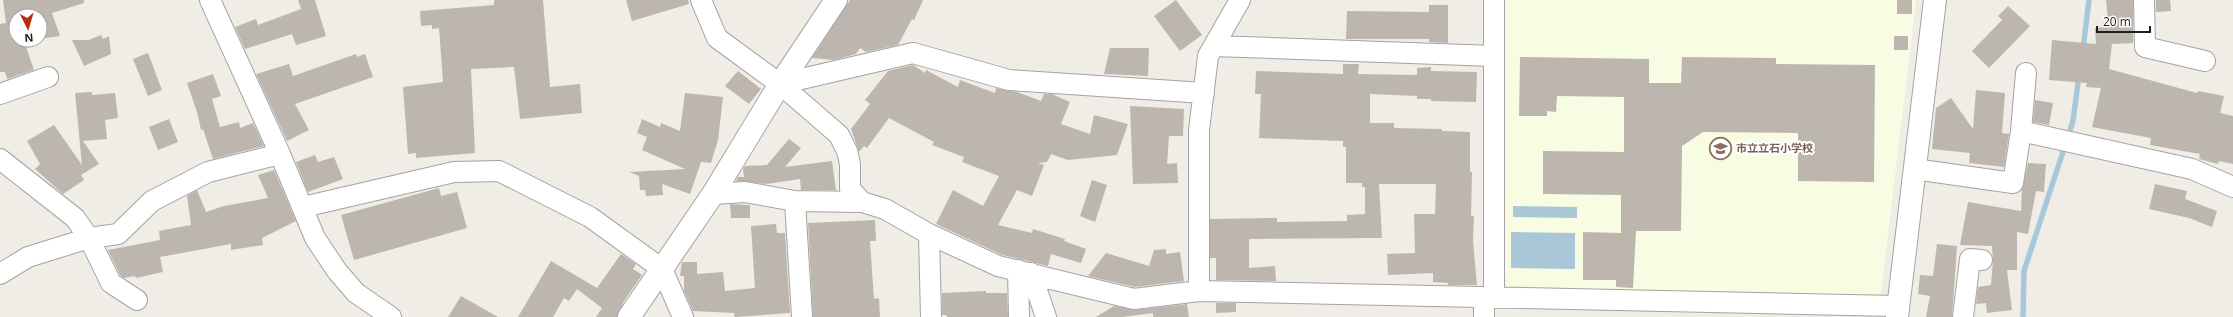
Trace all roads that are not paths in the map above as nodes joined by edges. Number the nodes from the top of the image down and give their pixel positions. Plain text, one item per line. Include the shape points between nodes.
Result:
1 (210, 0) edge
2 (701, 0) edge
3 (836, 0) edge
4 (1240, 0) edge
5 (1494, 0) edge
6 (1935, 0) edge
7 (2144, 0) edge
8 (1214, 46) junction
9 (1494, 56) junction
10 (2205, 61) dead end
11 (2026, 74) dead end
12 (48, 77) dead end
13 (780, 84) junction
14 (1204, 93) junction
15 (0, 94) edge
16 (2021, 131) junction
17 (280, 154) junction
18 (0, 159) edge
19 (1914, 170) junction
20 (2233, 187) edge
21 (713, 194) junction
22 (795, 201) junction
23 (862, 202) junction
24 (303, 207) junction
25 (930, 234) junction
26 (89, 238) junction
27 (1982, 260) dead end
28 (662, 269) junction
29 (1024, 272) junction
30 (0, 274) edge
31 (1198, 291) junction
32 (1489, 297) junction
33 (137, 300) dead end
34 (1783, 310) edge
35 (1897, 311) edge
36 (391, 317) edge
37 (629, 317) edge
38 (683, 317) edge
39 (802, 317) edge
40 (931, 317) edge
41 (1019, 317) edge
42 (1046, 317) edge
43 (1484, 317) edge
44 (1963, 317) edge

1 - 17 street
2 - 13 street via 717,38
3 - 13 street
4 - 8 street
5 - 9 street
6 - 19 street
7 - 10 street via 2145,47
8 - 9 street
8 - 14 street via 1208,56
9 - 32 street
11 - 16 street
12 - 15 street
13 - 14 street via 913,53 1009,80
13 - 21 street
13 - 23 street via 839,135 850,164 850,189
14 - 31 street via 1199,130
16 - 19 street via 2013,183
16 - 20 street via 2192,169
17 - 24 street
17 - 26 street via 208,172 152,201 118,234
18 - 26 street via 75,218
19 - 35 street
21 - 22 street via 745,192
21 - 28 street
22 - 23 street
22 - 39 street
23 - 25 street via 885,210
24 - 28 street via 454,172 499,171 590,218
24 - 36 street via 315,238 337,271 356,293
25 - 29 street via 998,266
25 - 40 street
26 - 30 street via 28,257
26 - 33 street via 111,283
27 - 44 street via 1970,259
28 - 37 street
28 - 38 street
29 - 31 street via 1134,299
29 - 41 street
29 - 42 street
31 - 32 street
32 - 34 street
32 - 43 street
34 - 35 street

